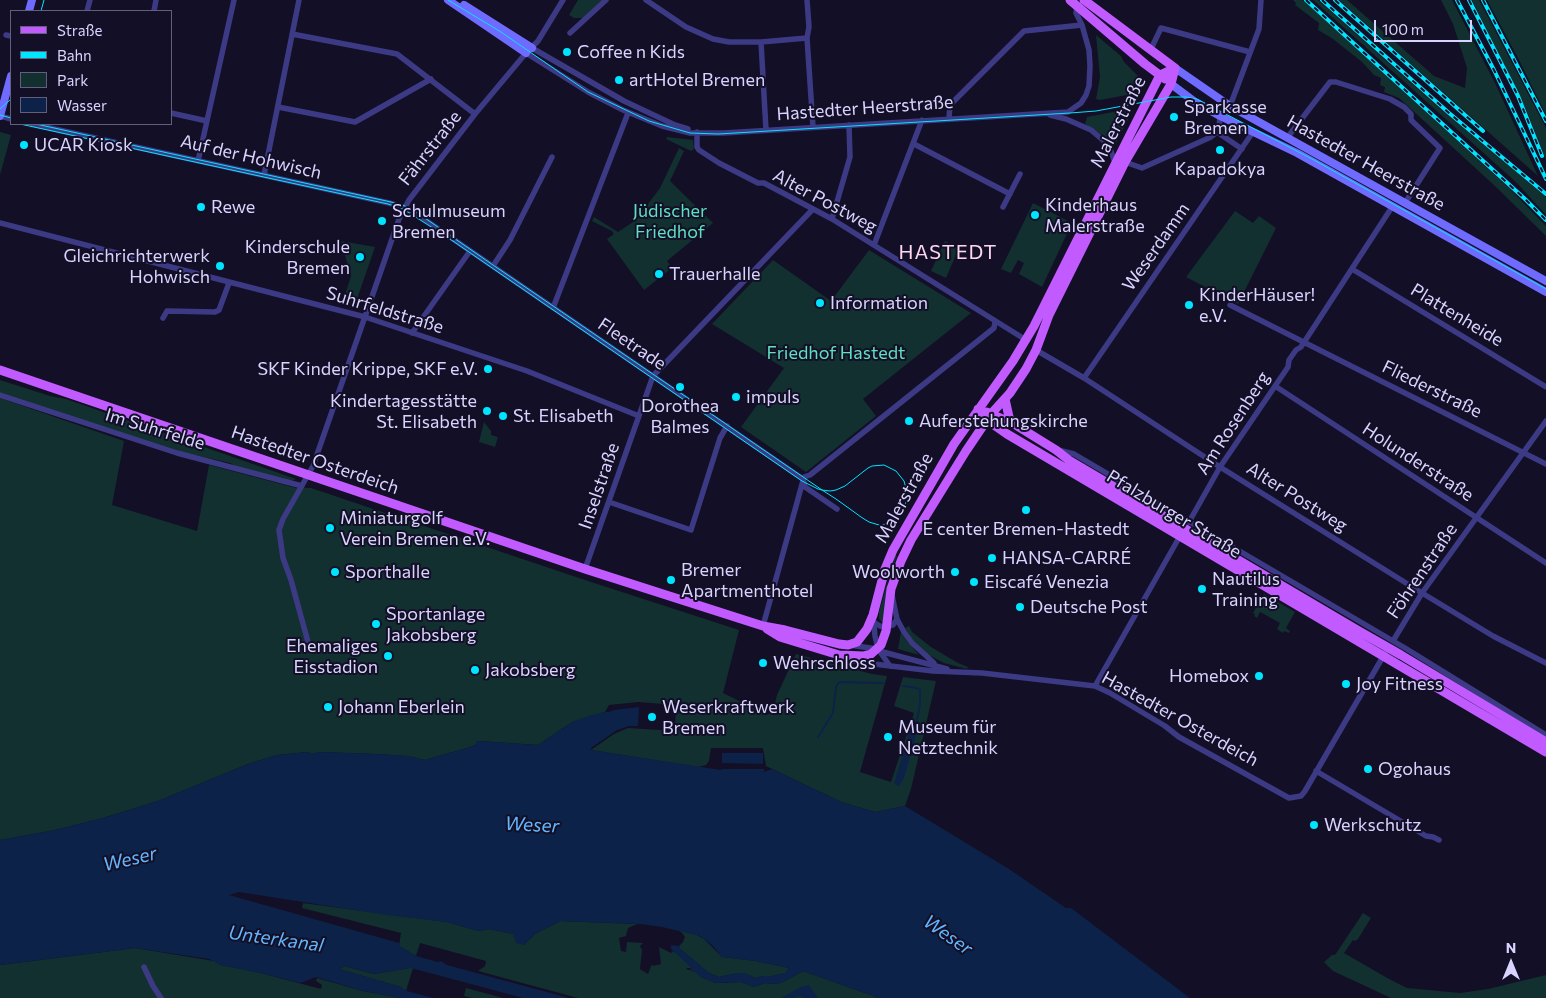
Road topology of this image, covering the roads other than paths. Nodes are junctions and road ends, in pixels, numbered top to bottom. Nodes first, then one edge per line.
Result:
1 (234, 0) edge
2 (299, 0) edge
3 (448, 0) edge
4 (454, 0) edge
5 (563, 0) edge
6 (606, 0) edge
7 (646, 0) edge
8 (807, 0) edge
9 (1070, 0) edge
10 (1261, 0) edge
11 (1081, 3) edge
12 (1082, 26) junction
13 (292, 34) junction
14 (570, 34) dead end
15 (807, 38) junction
16 (761, 42) junction
17 (1150, 49) junction
18 (529, 50) junction
19 (1250, 52) junction
20 (1175, 68) junction
21 (1160, 75) junction
22 (432, 79) junction
23 (10, 80) edge
24 (1171, 84) junction
25 (1230, 106) junction
26 (278, 107) junction
27 (628, 112) junction
28 (172, 113) edge
29 (475, 114) junction
30 (1035, 114) junction
31 (0, 116) edge
32 (1220, 116) junction
33 (949, 118) junction
34 (922, 120) junction
35 (207, 121) junction
36 (41, 125) edge
37 (849, 125) junction
38 (58, 127) edge
39 (813, 127) junction
40 (766, 130) junction
41 (697, 132) junction
42 (1217, 132) junction
43 (1253, 132) junction
44 (1287, 138) junction
45 (914, 144) junction
46 (1242, 149) junction
47 (552, 157) dead end
48 (198, 161) junction
49 (1125, 162) junction
50 (1115, 163) junction
51 (1020, 174) dead end
52 (264, 175) junction
53 (1010, 194) junction
54 (1405, 203) junction
55 (1003, 207) dead end
56 (1392, 207) junction
57 (404, 208) junction
58 (813, 209) junction
59 (832, 219) junction
60 (0, 223) edge
61 (874, 245) junction
62 (470, 251) junction
63 (492, 266) junction
64 (1352, 269) junction
65 (1546, 281) edge
66 (229, 282) junction
67 (1546, 292) edge
68 (1230, 305) dead end
69 (552, 308) junction
70 (163, 318) dead end
71 (365, 318) junction
72 (996, 322) junction
73 (412, 333) junction
74 (1026, 340) junction
75 (1304, 343) junction
76 (1036, 350) junction
77 (0, 370) edge
78 (653, 376) junction
79 (1084, 378) junction
80 (1275, 386) junction
81 (1546, 387) edge
82 (0, 395) edge
83 (1005, 399) junction
84 (978, 409) junction
85 (639, 416) junction
86 (989, 417) junction
87 (1546, 421) edge
88 (1014, 424) junction
89 (727, 426) junction
90 (1056, 450) junction
91 (1524, 452) junction
92 (1546, 464) edge
93 (1220, 467) junction
94 (308, 475) junction
95 (803, 479) junction
96 (302, 486) junction
97 (609, 502) junction
98 (837, 509) dead end
99 (1477, 518) junction
100 (1189, 522) junction
101 (1180, 536) junction
102 (1546, 562) edge
103 (585, 569) junction
104 (891, 589) junction
105 (1422, 593) junction
106 (874, 619) junction
107 (897, 619) junction
108 (762, 626) junction
109 (887, 627) junction
110 (308, 642) dead end
111 (1391, 644) junction
112 (848, 645) junction
113 (878, 649) junction
114 (839, 655) junction
115 (1383, 656) junction
116 (1546, 663) edge
117 (890, 666) junction
118 (934, 666) junction
119 (956, 671) junction
120 (1095, 686) junction
121 (1546, 735) edge
122 (1546, 742) edge
123 (1546, 752) edge
124 (1316, 771) junction
125 (1295, 797) joint
126 (1439, 840) dead end
127 (144, 967) dead end
128 (161, 998) edge

1 - 35 street
2 - 13 street
3 - 18 main road, Hastedter Heerstraße
4 - 18 main road, Hastedter Heerstraße
5 - 18 street, Fährstraße
6 - 14 street
7 - 16 street
8 - 15 street
9 - 11 main road
10 - 19 street
11 - 12 street
11 - 17 main road
11 - 21 main road, Hastedter Heerstraße
12 - 30 street, Hastedter Heerstraße
12 - 33 street
13 - 22 street
13 - 26 street
15 - 16 street
15 - 39 street
16 - 40 street
17 - 19 street
17 - 20 main road
18 - 27 street, Hastedter Heerstraße
18 - 29 street, Fährstraße
18 - 41 street, Hastedter Heerstraße
19 - 25 street
20 - 21 main road, Malerstraße
20 - 24 main road, Malerstraße
20 - 25 main road, Hastedter Heerstraße
21 - 24 main road, Hastedter Heerstraße
21 - 50 main road, Malerstraße
22 - 26 street
22 - 29 street
23 - 31 main road
24 - 32 main road, Hastedter Heerstraße
24 - 49 main road, Malerstraße
25 - 44 main road, Hastedter Heerstraße
26 - 52 street
27 - 41 street, Hastedter Heerstraße
27 - 69 street
28 - 35 street
29 - 57 street, Fährstraße
30 - 33 street, Hastedter Heerstraße
30 - 50 street, Hastedter Heerstraße
32 - 42 street
32 - 43 main road, Hastedter Heerstraße
33 - 34 street, Hastedter Heerstraße
34 - 37 street, Hastedter Heerstraße
34 - 45 street
35 - 48 street
36 - 38 street, Auf der Hohwisch
37 - 39 street, Hastedter Heerstraße
37 - 59 street
38 - 48 street, Auf der Hohwisch
39 - 40 street, Hastedter Heerstraße
40 - 41 street, Hastedter Heerstraße
41 - 58 street, Alter Postweg
42 - 46 street
42 - 49 street
43 - 46 street, Weserdamm
43 - 56 main road, Hastedter Heerstraße
44 - 54 main road, Hastedter Heerstraße
44 - 54 street
45 - 53 street
45 - 61 street
46 - 79 street, Weserdamm
47 - 63 street
48 - 52 street, Auf der Hohwisch
49 - 76 main road, Malerstraße
50 - 74 main road, Malerstraße
51 - 53 street
52 - 57 street, Auf der Hohwisch
53 - 55 street
54 - 65 main road, Hastedter Heerstraße
56 - 64 street, Am Rosenberg
56 - 67 main road, Hastedter Heerstraße
57 - 62 street, Fleetrade
57 - 71 street, Fährstraße
58 - 59 street, Alter Postweg
58 - 78 street, Inselstraße
59 - 61 street, Alter Postweg
60 - 66 street, Suhrfeldstraße
61 - 72 street, Alter Postweg
62 - 63 street, Fleetrade
62 - 73 street
63 - 69 street, Fleetrade
64 - 75 street, Am Rosenberg
64 - 81 street, Plattenheide
66 - 70 street
66 - 71 street, Suhrfeldstraße
68 - 75 street
69 - 78 street, Fleetrade
71 - 73 street, Suhrfeldstraße
71 - 94 street, Fährstraße
72 - 74 street, Alter Postweg
72 - 95 street
73 - 85 street, Suhrfeldstraße
74 - 84 main road, Malerstraße
75 - 80 street, Am Rosenberg
75 - 91 street, Fliederstraße
76 - 79 street, Alter Postweg
76 - 83 main road, Malerstraße
77 - 94 main road, Hastedter Osterdeich
78 - 85 street, Inselstraße
78 - 89 street, Fleetrade
79 - 93 street, Alter Postweg
80 - 93 street, Am Rosenberg
80 - 99 street, Holunderstraße
82 - 96 street, Im Suhrfelde
83 - 86 main road, Malerstraße
83 - 88 main road
84 - 86 main road, Pfalzburger Straße
84 - 106 main road, Malerstraße
85 - 97 street, Inselstraße
86 - 88 main road, Pfalzburger Straße
86 - 101 main road, Pfalzburger Straße
86 - 104 main road, Malerstraße
87 - 91 street, Föhrenstraße
88 - 90 main road, Pfalzburger Straße
89 - 95 street, Fleetrade
89 - 97 street
90 - 100 street, Pfalzburger Straße
90 - 111 main road, Pfalzburger Straße
91 - 92 street, Fliederstraße
91 - 99 street, Föhrenstraße
93 - 100 street, Am Rosenberg
93 - 105 street, Alter Postweg
94 - 96 street, Fährstraße
94 - 103 main road, Hastedter Osterdeich
95 - 98 street, Fleetrade
95 - 108 street
96 - 110 street, Fährstraße
97 - 103 street, Inselstraße
99 - 102 street, Holunderstraße
99 - 105 street, Föhrenstraße
100 - 111 street, Pfalzburger Straße
101 - 115 main road, Pfalzburger Straße
101 - 120 street
103 - 108 main road, Hastedter Osterdeich
104 - 107 street
104 - 109 main road, Malerstraße
105 - 111 street, Föhrenstraße
105 - 116 street, Alter Postweg
106 - 109 street
106 - 112 main road, Malerstraße
106 - 113 street, Malerstraße
107 - 109 street, Malerstraße
107 - 118 street
108 - 112 main road, Hastedter Osterdeich
108 - 114 main road, Hastedter Osterdeich
109 - 113 main road, Malerstraße
111 - 115 street, Föhrenstraße
111 - 121 street, Pfalzburger Straße
111 - 122 main road, Pfalzburger Straße
112 - 113 street, Hastedter Osterdeich
113 - 114 main road
113 - 117 street, Malerstraße
113 - 118 street, Hastedter Osterdeich
114 - 117 street, Hastedter Osterdeich
115 - 123 main road, Pfalzburger Straße
115 - 124 street, Föhrenstraße
117 - 119 street, Hastedter Osterdeich
118 - 119 street, Hastedter Osterdeich
119 - 120 street, Hastedter Osterdeich
120 - 125 street, Hastedter Osterdeich
124 - 125 street, Föhrenstraße
124 - 126 street
127 - 128 street

